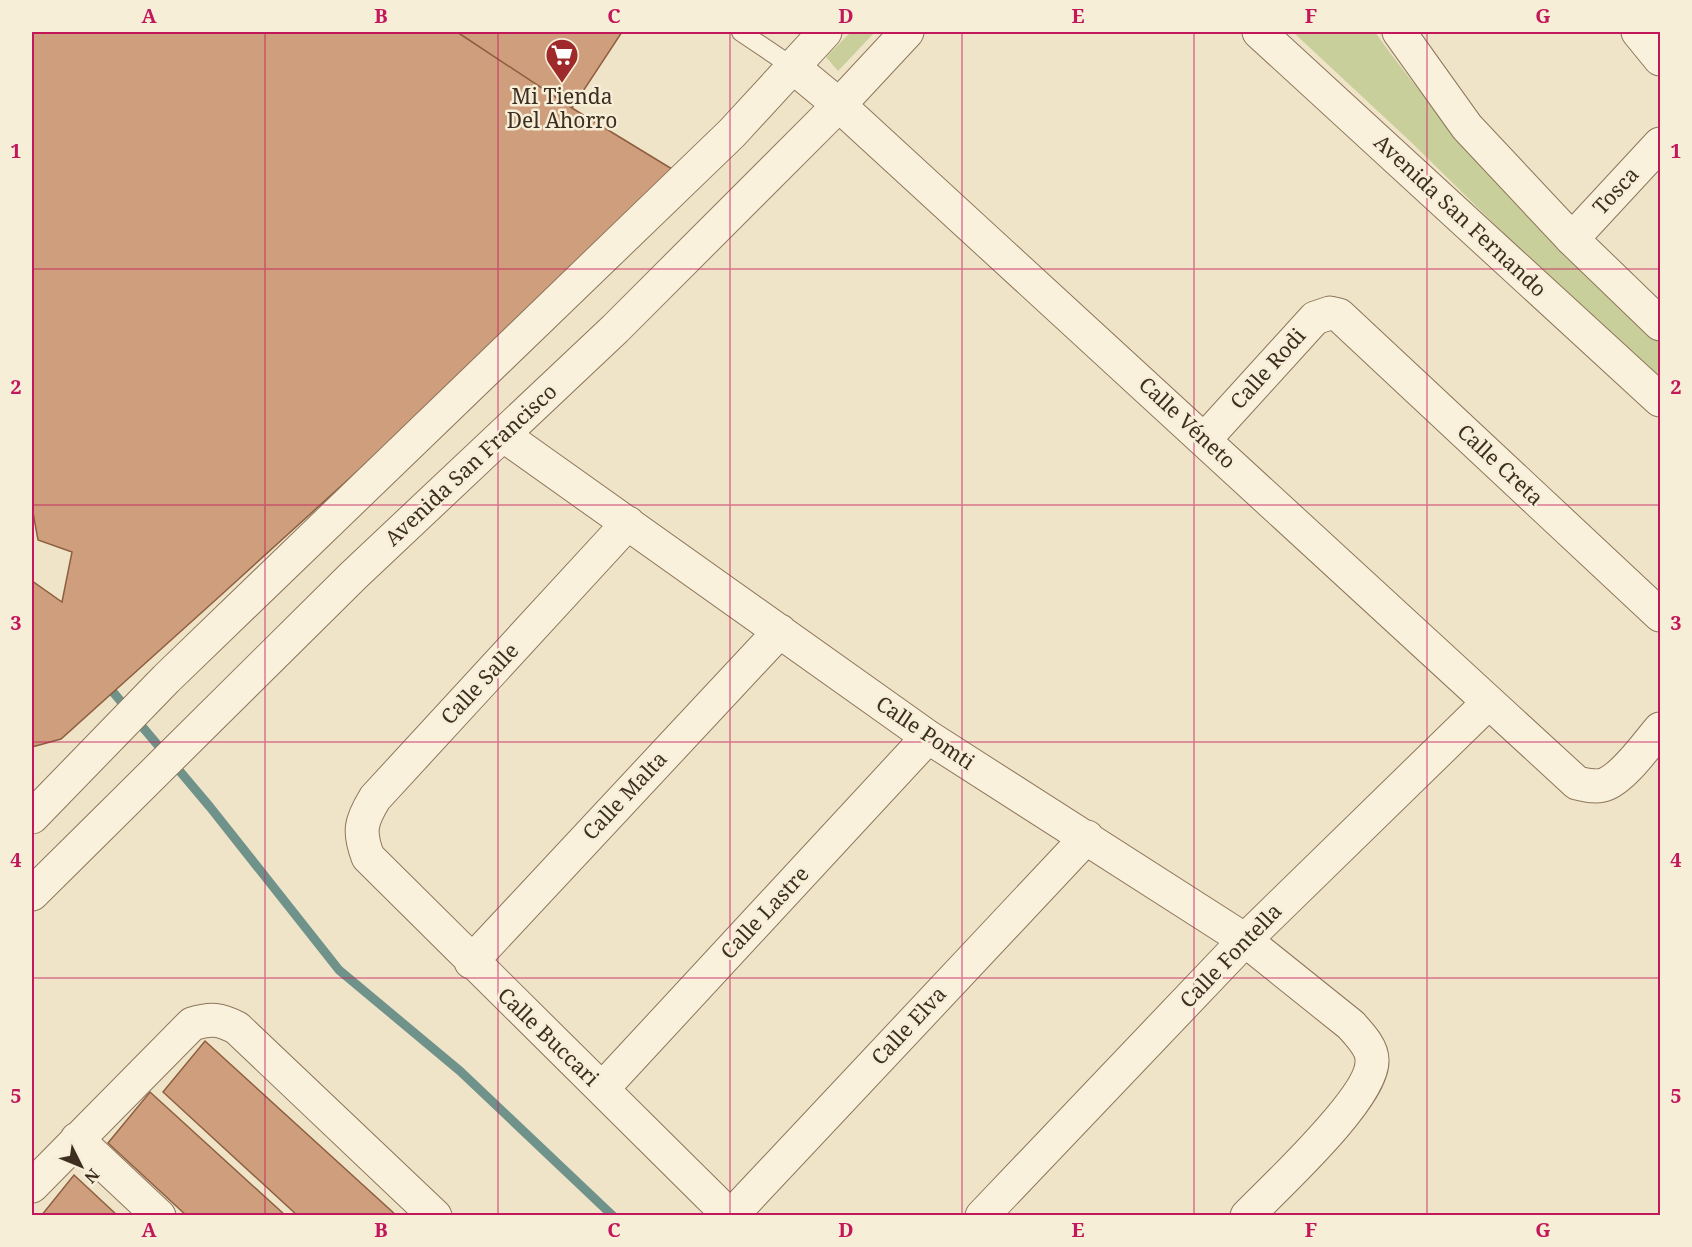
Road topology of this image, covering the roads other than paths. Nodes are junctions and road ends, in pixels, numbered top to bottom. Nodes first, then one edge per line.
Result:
1 (742, 32) edge
2 (825, 32) edge
3 (907, 32) edge
4 (1259, 32) edge
5 (1399, 32) edge
6 (1638, 32) edge
7 (1660, 59) edge
8 (793, 67) junction
9 (839, 105) junction
10 (1660, 144) edge
11 (1572, 239) junction
12 (1339, 315) joint
13 (1660, 324) edge
14 (1660, 400) edge
15 (504, 435) junction
16 (1205, 439) junction
17 (628, 523) junction
18 (1660, 615) edge
19 (780, 631) junction
20 (1488, 703) junction
21 (1660, 729) edge
22 (928, 737) junction
23 (32, 817) edge
24 (1087, 837) junction
25 (368, 857) joint
26 (32, 894) edge
27 (1245, 940) junction
28 (471, 962) junction
29 (602, 1089) junction
30 (77, 1139) junction
31 (32, 1186) edge
32 (159, 1215) edge
33 (435, 1215) edge
34 (731, 1215) edge
35 (982, 1215) edge
36 (1247, 1215) edge

1 - 8 lane
2 - 8 street
3 - 9 street, Avenida San Francisco
4 - 14 street, Avenida San Fernando
5 - 11 street
6 - 7 street
8 - 9 street, Calle Véneto
8 - 23 street
9 - 15 street, Avenida San Francisco
9 - 16 street, Calle Véneto
10 - 11 street, Tosca
11 - 13 street
12 - 16 street, Calle Rodi
12 - 18 street, Calle Creta
15 - 17 street, Calle Pomti
15 - 26 street, Avenida San Francisco
16 - 20 street, Calle Véneto
17 - 19 street, Calle Pomti
17 - 25 street, Calle Salle
19 - 22 street, Calle Pomti
19 - 28 street, Calle Malta
20 - 21 street, Calle Véneto
20 - 27 street, Calle Fontella
22 - 24 street, Calle Pomti
22 - 29 street, Calle Lastre
24 - 27 street, Calle Pomti
24 - 34 street, Calle Elva
25 - 28 street, Calle Buccari
27 - 35 street, Calle Fontella
27 - 36 street, Calle Pomti
28 - 29 street, Calle Buccari
29 - 34 street, Calle Buccari
30 - 31 street
30 - 32 street
30 - 33 street

